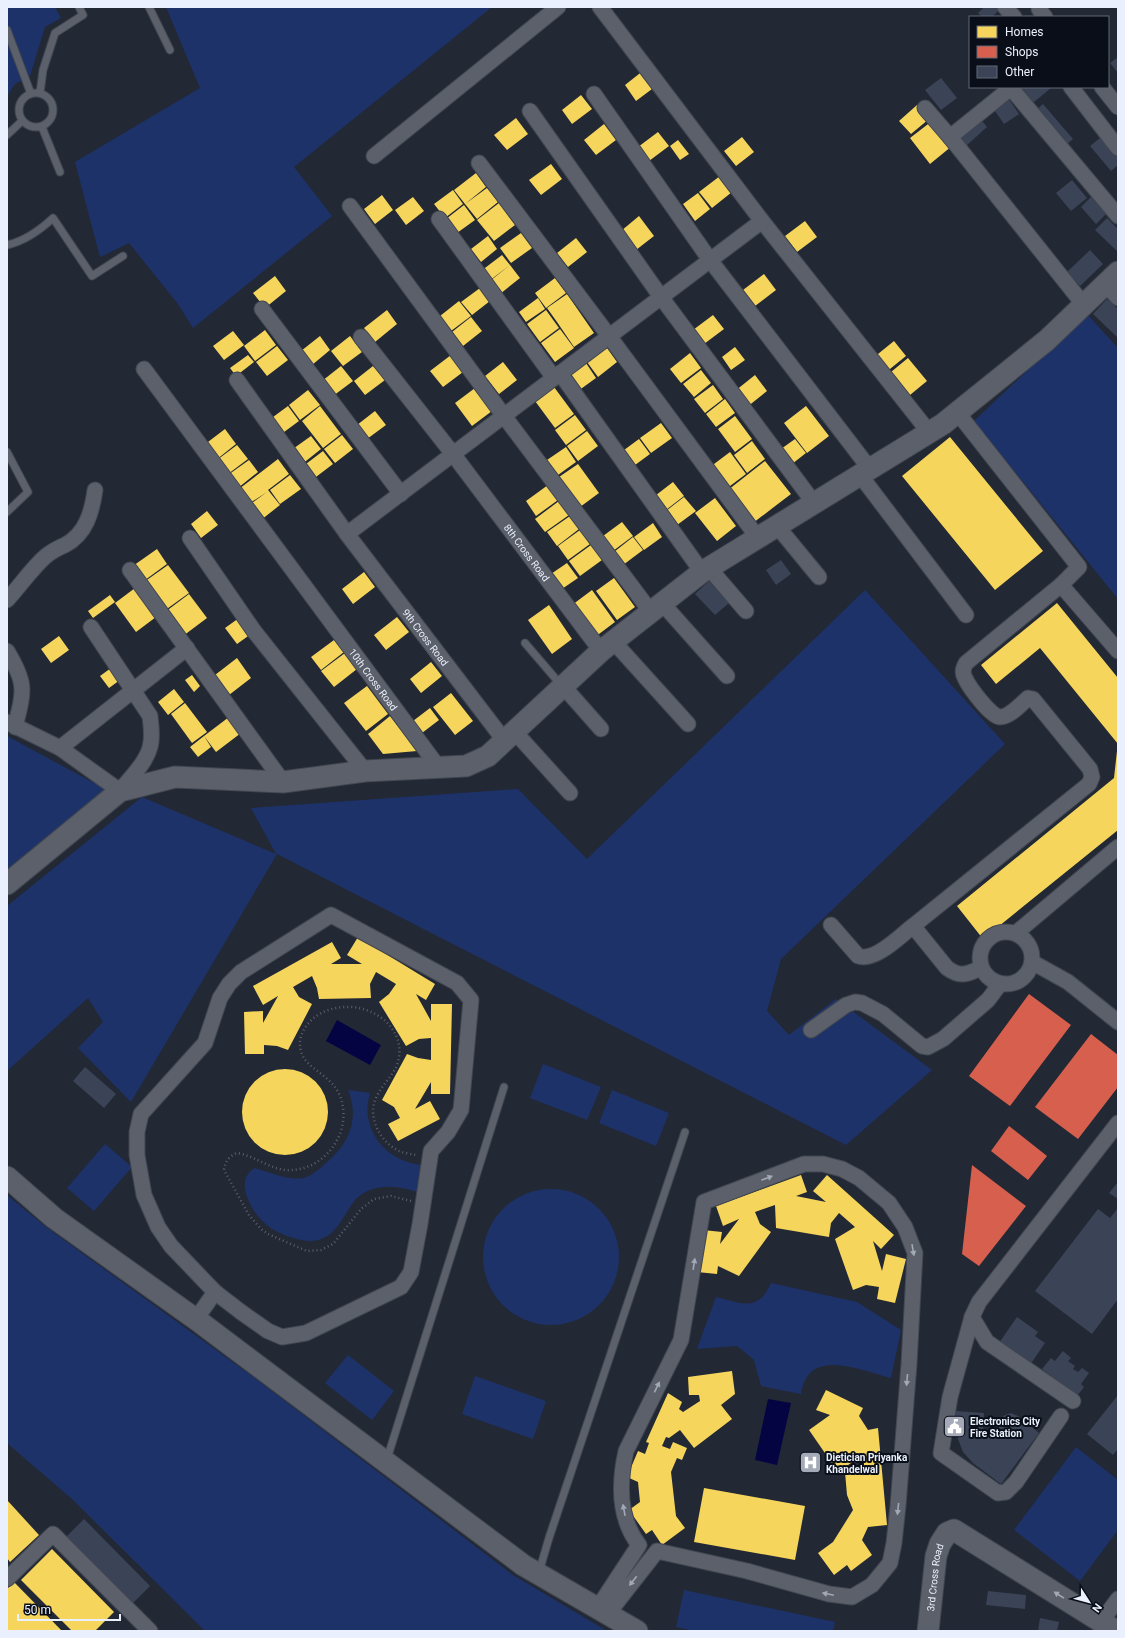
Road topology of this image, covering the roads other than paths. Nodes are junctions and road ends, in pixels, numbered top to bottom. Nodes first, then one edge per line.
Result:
1 (79, 7) edge
2 (148, 7) edge
3 (558, 7) edge
4 (600, 7) edge
5 (1005, 7) edge
6 (1013, 16) edge
7 (7, 30) edge
8 (170, 50) dead end
9 (1010, 88) edge
10 (1012, 88) edge
11 (1072, 88) edge
12 (1103, 88) edge
13 (40, 93) junction
14 (31, 94) junction
15 (594, 94) dead end
16 (1118, 107) edge
17 (925, 108) dead end
18 (530, 111) dead end
19 (22, 121) junction
20 (42, 127) junction
21 (7, 135) edge
22 (950, 137) junction
23 (1118, 148) edge
24 (374, 156) dead end
25 (479, 163) dead end
26 (60, 172) dead end
27 (350, 206) dead end
28 (1118, 216) edge
29 (439, 219) dead end
30 (762, 221) junction
31 (7, 245) edge
32 (123, 256) dead end
33 (710, 260) junction
34 (1114, 285) edge
35 (661, 297) junction
36 (1084, 305) junction
37 (262, 309) dead end
38 (609, 336) junction
39 (361, 337) dead end
40 (144, 369) dead end
41 (557, 376) junction
42 (236, 380) dead end
43 (957, 412) junction
44 (504, 416) junction
45 (929, 432) junction
46 (7, 452) edge
47 (453, 454) junction
48 (865, 472) junction
49 (95, 490) dead end
50 (400, 494) junction
51 (814, 504) junction
52 (7, 512) edge
53 (777, 526) junction
54 (347, 534) junction
55 (190, 538) dead end
56 (758, 538) junction
57 (130, 570) dead end
58 (706, 570) junction
59 (819, 578) dead end
60 (1062, 585) junction
61 (7, 600) edge
62 (656, 608) junction
63 (746, 612) dead end
64 (966, 615) dead end
65 (91, 627) dead end
66 (525, 643) dead end
67 (607, 646) junction
68 (187, 648) junction
69 (7, 651) edge
70 (1118, 651) edge
71 (726, 676) dead end
72 (563, 686) junction
73 (133, 690) junction
74 (688, 724) dead end
75 (11, 725) edge
76 (601, 730) dead end
77 (509, 736) junction
78 (60, 748) junction
79 (439, 768) junction
80 (365, 771) junction
81 (283, 782) junction
82 (120, 791) junction
83 (570, 793) dead end
84 (1118, 847) edge
85 (7, 884) edge
86 (831, 925) dead end
87 (913, 926) junction
88 (1016, 933) junction
89 (1032, 962) junction
90 (981, 968) junction
91 (1000, 984) junction
92 (1118, 1022) edge
93 (811, 1030) dead end
94 (504, 1087) dead end
95 (1118, 1123) edge
96 (685, 1132) dead end
97 (7, 1177) edge
98 (218, 1294) junction
99 (972, 1317) junction
100 (199, 1321) junction
101 (1073, 1401) dead end
102 (1061, 1416) dead end
103 (386, 1461) junction
104 (9, 1573) edge
105 (538, 1574) junction
106 (1118, 1599) edge
107 (602, 1612) junction
108 (1108, 1626) edge
109 (150, 1631) edge
110 (636, 1631) edge
111 (928, 1631) edge

1 - 13 lane
2 - 8 lane
3 - 24 street
4 - 30 street
5 - 6 street
7 - 14 lane
9 - 22 street
10 - 28 street
11 - 23 street
12 - 16 street
13 - 14 lane
13 - 20 lane
14 - 19 lane
15 - 33 street
17 - 22 street
18 - 35 street
19 - 20 lane
19 - 21 lane
20 - 26 lane
22 - 36 street
25 - 38 street
27 - 44 street
29 - 41 street
30 - 33 street
30 - 45 street
31 - 32 lane
33 - 35 street
33 - 48 street
34 - 36 street
35 - 38 street
35 - 51 street
36 - 43 street
37 - 50 street
38 - 41 street
38 - 56 street
39 - 47 street, 8th Cross Road
40 - 79 street, 10th Cross Road
41 - 44 street
41 - 58 street
42 - 54 street, 9th Cross Road
43 - 45 street
43 - 60 street
44 - 47 street
44 - 62 street
45 - 48 street
46 - 52 lane
47 - 50 street
47 - 67 street, 8th Cross Road
48 - 51 street
48 - 64 street
49 - 61 street
50 - 54 street
51 - 53 street
53 - 56 street
53 - 59 street
54 - 77 street, 9th Cross Road
55 - 80 street
56 - 58 street
57 - 68 street
58 - 62 street
58 - 63 street
60 - 70 street
60 - 87 street
62 - 67 street
62 - 71 street
65 - 73 street
66 - 72 lane
67 - 72 street
67 - 74 street, 8th Cross Road
68 - 73 street
68 - 81 street
69 - 75 street
72 - 76 street
72 - 77 street
73 - 78 street
73 - 82 street
75 - 78 street
77 - 79 street
77 - 83 street, 9th Cross Road
78 - 82 street
79 - 80 street
80 - 81 street
81 - 82 street
82 - 85 street
84 - 88 street
86 - 87 street
87 - 90 street
88 - 89 street
88 - 90 street
89 - 91 street
89 - 92 street
90 - 91 street
91 - 93 street
94 - 103 lane
95 - 99 street
96 - 105 lane
97 - 100 street
98 - 98 street
98 - 100 street
99 - 101 street
99 - 102 street
100 - 103 street
103 - 105 street
104 - 109 street
105 - 107 street
106 - 108 street
107 -> 107 street
107 - 110 street
108 -> 111 street, 3rd Cross Road

